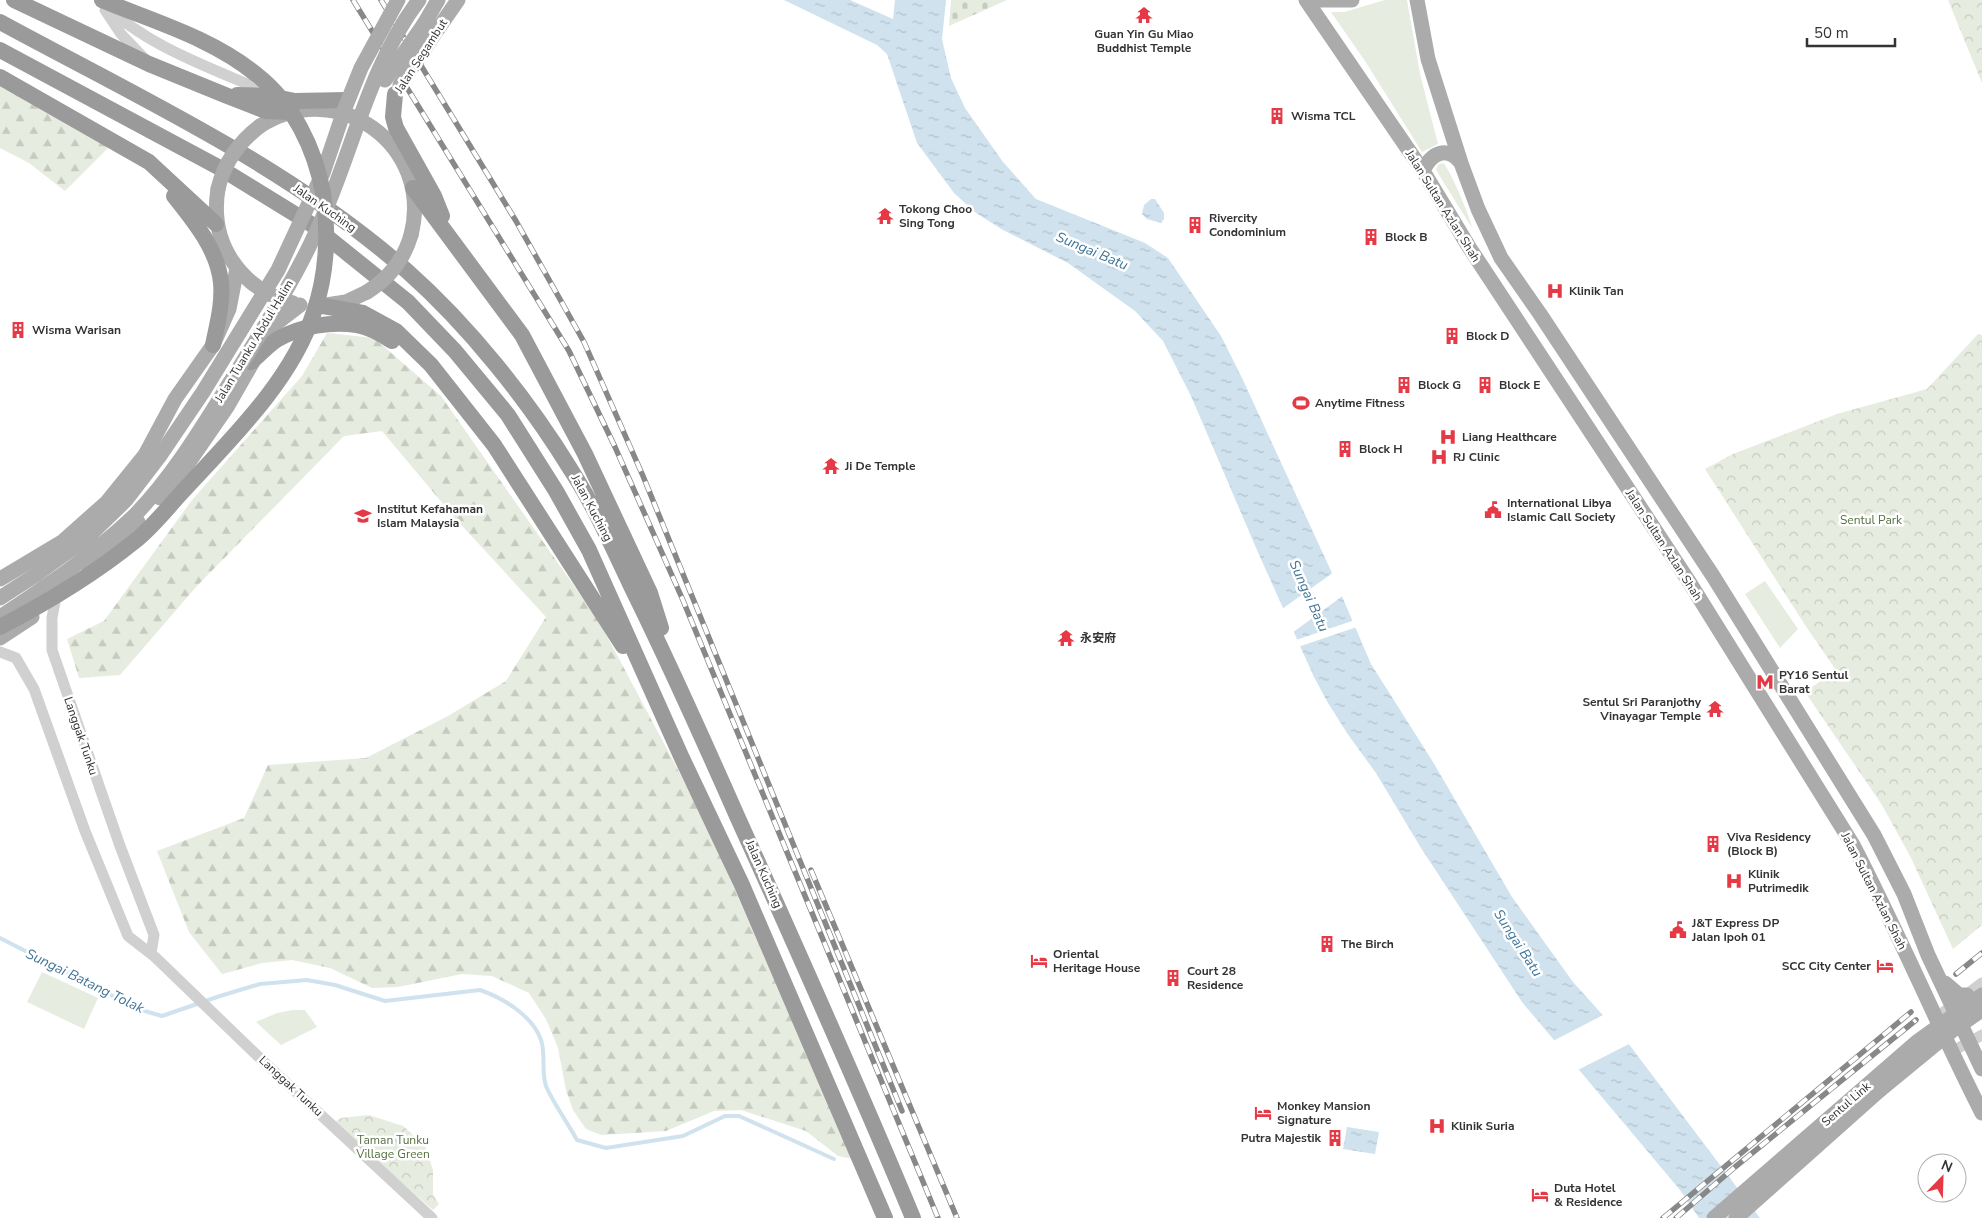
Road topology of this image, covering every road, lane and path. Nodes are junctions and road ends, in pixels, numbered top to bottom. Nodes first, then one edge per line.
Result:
1 (14, 0) edge
2 (100, 0) edge
3 (398, 0) edge
4 (420, 0) edge
5 (438, 0) edge
6 (458, 0) edge
7 (1306, 0) edge
8 (1314, 0) edge
9 (1352, 0) edge
10 (1417, 0) edge
11 (0, 22) edge
12 (0, 50) edge
13 (149, 64) junction
14 (0, 77) edge
15 (398, 90) junction
16 (225, 95) junction
17 (277, 97) junction
18 (347, 100) junction
19 (328, 110) junction
20 (292, 112) junction
21 (391, 144) junction
22 (149, 162) junction
23 (1461, 163) junction
24 (1423, 171) junction
25 (413, 188) junction
26 (216, 224) junction
27 (452, 239) junction
28 (1501, 258) junction
29 (237, 268) junction
30 (300, 305) junction
31 (323, 306) junction
32 (213, 344) junction
33 (252, 362) junction
34 (430, 365) junction
35 (1582, 420) junction
36 (0, 579) edge
37 (0, 598) edge
38 (55, 602) junction
39 (0, 617) edge
40 (0, 627) edge
41 (0, 638) edge
42 (0, 652) edge
43 (682, 690) junction
44 (653, 694) junction
45 (151, 953) junction
46 (1937, 975) junction
47 (1982, 983) edge
48 (1975, 995) edge
49 (1953, 1005) junction
50 (1982, 1010) edge
51 (1936, 1018) junction
52 (1975, 1038) edge
53 (1951, 1052) junction
54 (1982, 1068) edge
55 (1982, 1113) edge
56 (432, 1218) edge
57 (885, 1218) edge
58 (913, 1218) edge
59 (1714, 1218) edge
60 (1736, 1218) edge

1 - 13 highway
2 - 13 street
2 - 17 street
2 - 40 highway, bridge
3 - 37 main road, Jalan Tuanku Abdul Halim, bridge
4 - 39 main road, Jalan Tuanku Abdul Halim, bridge
5 - 18 main road, Jalan Segambut, bridge
6 - 15 main road, Jalan Segambut, bridge
7 - 24 main road, Jalan Sultan Azlan Shah
8 - 9 main road
10 - 23 main road, Jalan Sultan Azlan Shah
11 - 43 highway, Jalan Kuching
12 - 44 highway, Jalan Kuching
13 - 16 highway
14 - 22 highway
15 - 21 main road, Jalan Segambut
15 - 27 highway
16 - 17 highway
16 - 20 highway
17 - 18 highway
18 - 19 main road, Jalan Segambut
19 - 20 main road
19 - 21 main road
20 - 26 main road, bridge
21 - 25 main road
22 - 26 highway
22 - 32 highway
23 - 24 main road
23 - 28 main road, Jalan Sultan Azlan Shah
24 - 35 main road, Jalan Sultan Azlan Shah
25 - 27 highway
25 - 31 main road, bridge
26 - 29 main road
27 - 43 highway
28 - 35 main road
28 - 46 main road, Jalan Sultan Azlan Shah
29 - 30 main road
29 - 32 main road
30 - 31 main road
30 - 33 main road, Jalan Tuanku Abdul Halim
31 - 34 highway
32 - 33 main road
32 - 36 main road
33 - 34 highway
33 - 38 main road, Jalan Tuanku Abdul Halim
34 - 44 highway
35 - 51 main road, Jalan Sultan Azlan Shah
38 - 41 main road, Jalan Tuanku Abdul Halim
38 - 45 street, Langgak Tunku
42 - 45 street, Langgak Tunku
43 - 58 highway, Jalan Kuching
44 - 57 highway, Jalan Kuching
45 - 56 street, Langgak Tunku
46 - 48 main road
46 - 49 main road, Jalan Sultan Azlan Shah
47 - 48 street
48 - 49 street
48 - 59 main road, Sentul Link, bridge
49 - 51 street
49 - 52 main road, Jalan Sultan Azlan Shah
50 - 60 main road, Sentul Link, bridge
51 - 53 main road, Jalan Sultan Azlan Shah
52 - 53 street
52 - 54 main road, Jalan Sultan Azlan Shah
53 - 55 main road, Jalan Sultan Azlan Shah

